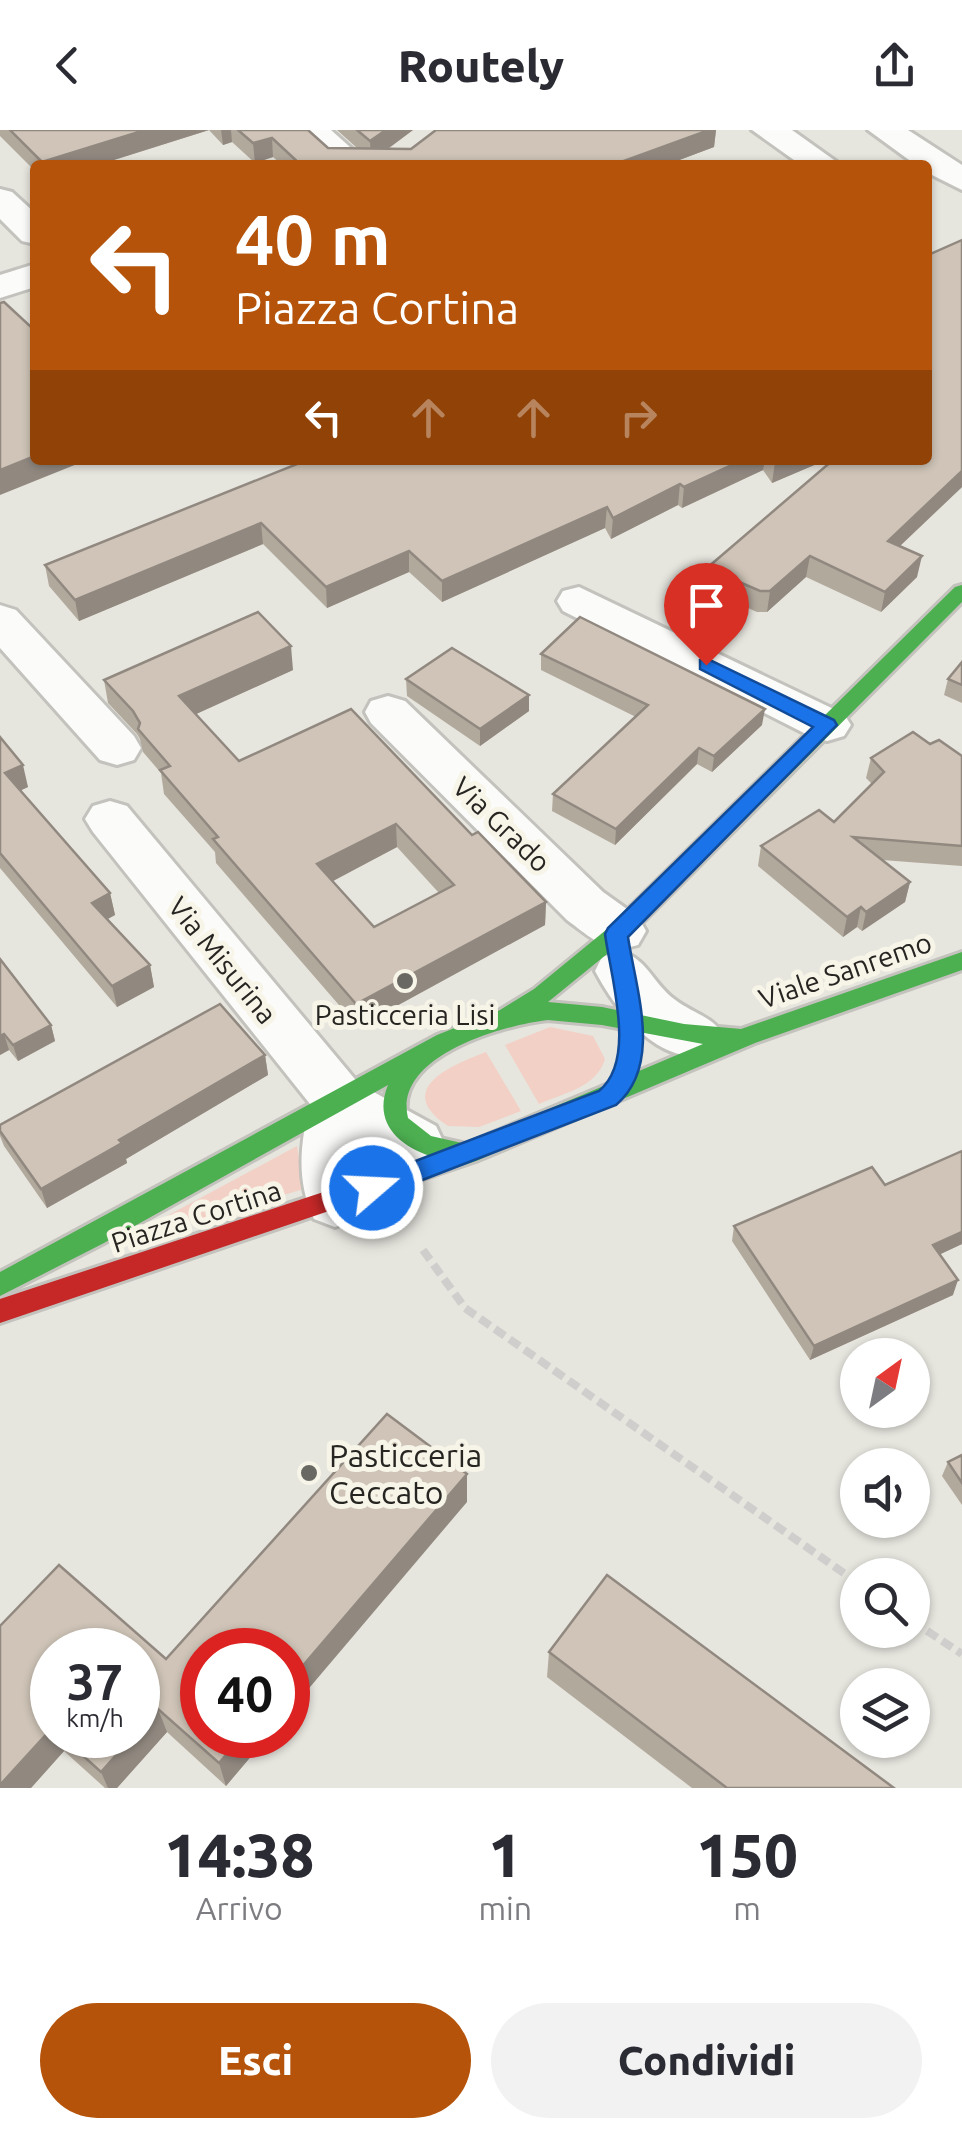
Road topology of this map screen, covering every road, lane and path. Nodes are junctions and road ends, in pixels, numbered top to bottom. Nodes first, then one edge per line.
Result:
1 (311, 130) edge
2 (769, 130) edge
3 (884, 130) edge
4 (347, 160) edge
5 (816, 160) edge
6 (931, 160) edge
7 (932, 161) edge
8 (962, 180) edge
9 (962, 189) edge
10 (0, 199) edge
11 (932, 200) edge
12 (30, 229) edge
13 (30, 277) edge
14 (0, 288) edge
15 (962, 591) edge
16 (579, 600) dead end
17 (0, 620) edge
18 (388, 712) dead end
19 (827, 725) junction
20 (117, 748) dead end
21 (110, 820) dead end
22 (619, 945) junction
23 (962, 962) edge
24 (501, 1020) junction
25 (723, 1037) junction
26 (631, 1044) junction
27 (431, 1053) junction
28 (617, 1094) junction
29 (338, 1100) junction
30 (441, 1149) junction
31 (335, 1202) junction
32 (423, 1250) dead end
33 (12, 1284) edge
34 (840, 1570) edge
35 (930, 1633) edge
36 (962, 1654) edge

1 - 4 street
2 - 5 street
3 - 6 street
7 - 8 street
9 - 11 street
10 - 12 street
13 - 14 street
15 - 19 street
16 - 19 street
17 - 20 street
18 - 22 street, Via Grado
19 - 22 street
21 - 29 street, Via Misurina
22 - 24 street
22 - 25 street, Via Grado
22 - 26 street
23 - 25 street, Viale Sanremo
24 - 26 street, Piazza Cortina
24 - 27 street, Piazza Cortina
25 - 26 street
25 - 28 street, Viale Sanremo
26 - 28 street
27 - 29 street, Piazza Cortina
27 - 30 street, Piazza Cortina
28 - 30 street, Piazza Cortina
29 - 30 street
29 - 31 street
29 - 33 street, Piazza Cortina
30 - 31 street, Piazza Cortina
31 - 33 street, Piazza Cortina
32 - 34 path
35 - 36 path

